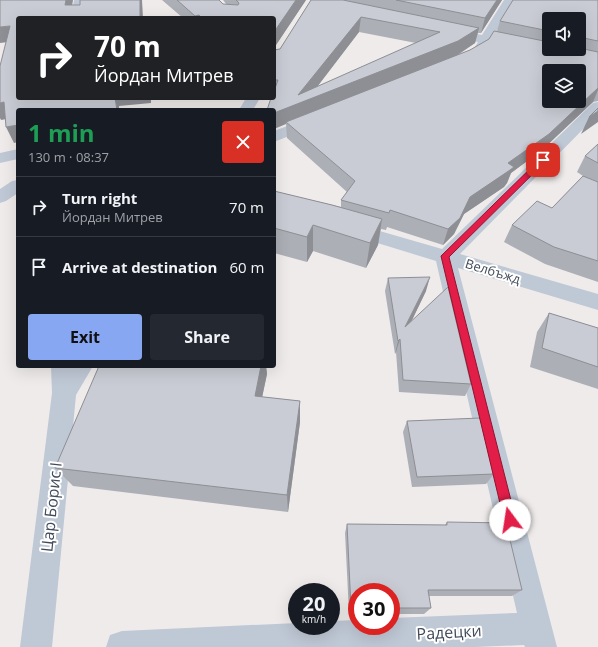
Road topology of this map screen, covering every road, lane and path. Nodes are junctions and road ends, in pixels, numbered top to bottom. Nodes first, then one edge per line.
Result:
1 (80, 0) edge
2 (510, 0) edge
3 (77, 16) edge
4 (433, 28) edge
5 (486, 39) junction
6 (531, 49) edge
7 (466, 58) edge
8 (598, 106) edge
9 (324, 117) edge
10 (276, 136) edge
11 (16, 154) edge
12 (0, 158) edge
13 (16, 186) edge
14 (0, 197) edge
15 (333, 223) edge
16 (445, 256) junction
17 (598, 302) edge
18 (78, 368) edge
19 (63, 379) edge
20 (539, 638) edge
21 (36, 647) edge
22 (122, 647) edge

1 - 3 street
2 - 5 street
4 - 5 street
5 - 6 street
5 - 7 street
8 - 16 street
9 - 10 street
11 - 12 street
13 - 14 street
15 - 16 street, Велбъжд
16 - 17 street, Велбъжд
16 - 20 street
18 - 19 street
19 - 21 street, Цар Борис I
20 - 22 street, Радецки

